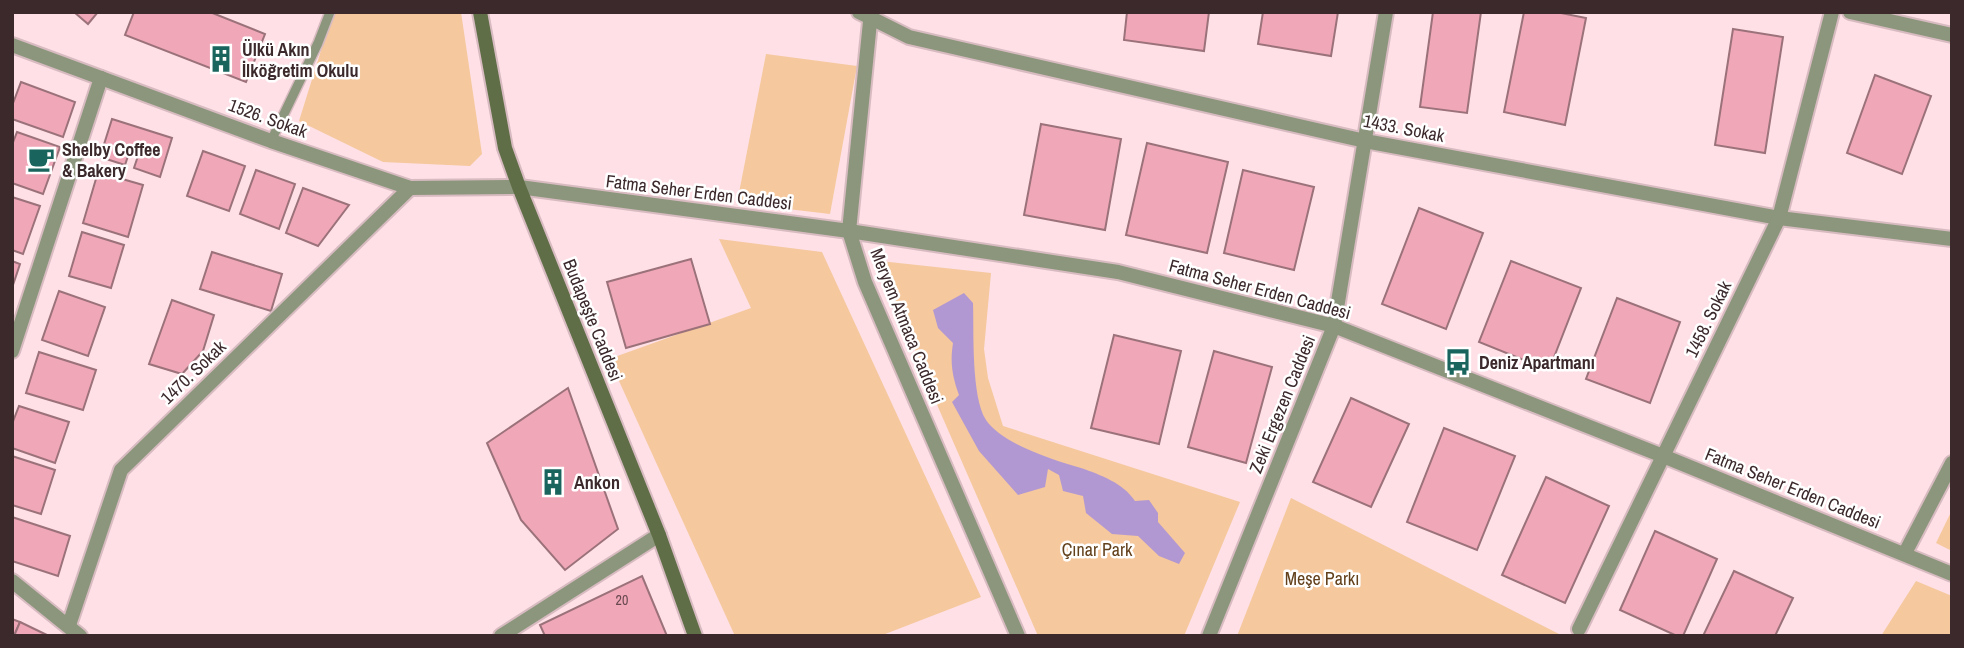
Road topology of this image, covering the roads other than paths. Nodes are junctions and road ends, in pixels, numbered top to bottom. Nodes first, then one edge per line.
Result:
1 (330, 12) edge
2 (480, 12) edge
3 (1387, 12) edge
4 (1832, 12) edge
5 (1850, 12) edge
6 (867, 14) edge
7 (1952, 35) edge
8 (12, 45) edge
9 (101, 78) junction
10 (271, 141) junction
11 (1365, 141) junction
12 (519, 187) junction
13 (410, 188) junction
14 (1779, 218) junction
15 (849, 231) junction
16 (1952, 239) edge
17 (1334, 327) junction
18 (12, 351) edge
19 (1663, 456) junction
20 (1952, 463) edge
21 (659, 535) junction
22 (1905, 553) junction
23 (1952, 573) edge
24 (12, 581) edge
25 (69, 625) junction
26 (1579, 629) dead end
27 (80, 636) edge
28 (501, 636) edge
29 (695, 636) edge
30 (1018, 636) edge
31 (1209, 636) edge

1 - 10 lane
2 - 12 street, Budapeşte Caddesi
3 - 11 street, Zeki Ergezen Caddesi
4 - 14 street, 1458. Sokak
5 - 7 street
6 - 11 street, 1433. Sokak
6 - 15 street, Meryem Atmaca Caddesi
8 - 9 street, 1526. Sokak
9 - 10 street, 1526. Sokak
9 - 18 street
10 - 13 street, 1526. Sokak
11 - 14 street, 1433. Sokak
11 - 17 street, Zeki Ergezen Caddesi
12 - 13 street, 1526. Sokak
12 - 15 street, Fatma Seher Erden Caddesi
12 - 21 street, Budapeşte Caddesi
13 - 25 street, 1470. Sokak
14 - 16 street, 1433. Sokak
14 - 19 street, 1458. Sokak
15 - 17 street, Fatma Seher Erden Caddesi
15 - 30 street, Meryem Atmaca Caddesi
17 - 19 street, Fatma Seher Erden Caddesi
17 - 31 street, Zeki Ergezen Caddesi
19 - 22 street, Fatma Seher Erden Caddesi
19 - 26 street, 1458. Sokak
20 - 22 street
21 - 28 street
21 - 29 street, Budapeşte Caddesi
22 - 23 street, Fatma Seher Erden Caddesi
24 - 25 street
25 - 27 street

